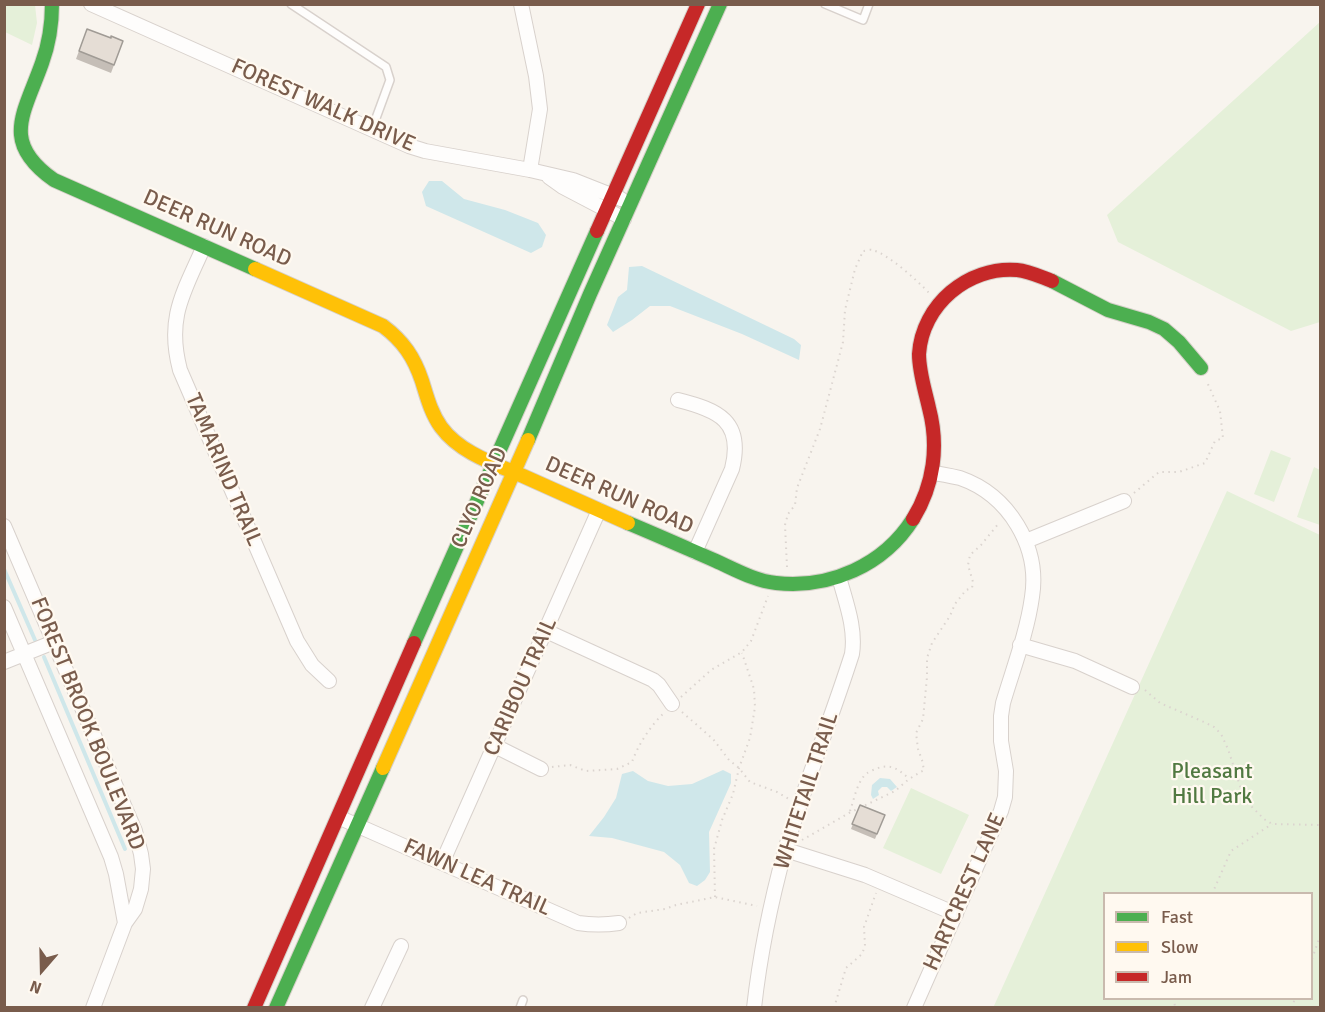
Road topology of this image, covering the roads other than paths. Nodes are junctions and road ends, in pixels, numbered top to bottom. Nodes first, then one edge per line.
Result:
1 (52, 4) edge
2 (91, 4) edge
3 (291, 4) edge
4 (520, 4) edge
5 (698, 4) edge
6 (720, 4) edge
7 (825, 4) edge
8 (869, 4) edge
9 (372, 129) junction
10 (530, 170) junction
11 (545, 174) junction
12 (613, 195) junction
13 (631, 204) junction
14 (606, 210) junction
15 (624, 219) junction
16 (204, 246) junction
17 (1201, 368) road end
18 (678, 400) dead end
19 (493, 463) junction
20 (933, 472) junction
21 (514, 473) junction
22 (1124, 501) road end
23 (600, 510) junction
24 (4, 526) edge
25 (1026, 541) junction
26 (695, 552) junction
27 (839, 577) junction
28 (4, 607) edge
29 (546, 631) junction
30 (54, 642) junction
31 (1020, 645) junction
32 (24, 654) junction
33 (4, 662) edge
34 (329, 681) dead end
35 (1132, 687) road end
36 (672, 704) road end
37 (495, 746) junction
38 (541, 769) road end
39 (338, 817) junction
40 (357, 825) junction
41 (786, 850) junction
42 (442, 863) junction
43 (956, 914) junction
44 (125, 923) junction
45 (619, 923) road end
46 (401, 946) dead end
47 (93, 1008) edge
48 (254, 1008) edge
49 (276, 1008) edge
50 (372, 1008) edge
51 (754, 1008) edge
52 (914, 1008) edge

1 - 16 street, DEER RUN ROAD
2 - 9 street, FOREST WALK DRIVE
3 - 9 lane
4 - 10 street
5 - 12 street, CLYO ROAD
6 - 13 street, CLYO ROAD
7 - 8 lane
9 - 10 street, FOREST WALK DRIVE
10 - 11 street, FOREST WALK DRIVE
11 - 12 street, FOREST WALK DRIVE
11 - 14 street
12 - 13 street, FOREST WALK DRIVE
12 - 14 street, CLYO ROAD
13 - 15 street, CLYO ROAD
14 - 15 street
14 - 19 street, CLYO ROAD
15 - 21 street, CLYO ROAD
16 - 19 street, DEER RUN ROAD
16 - 34 street, TAMARIND TRAIL
17 - 20 street, DEER RUN ROAD
18 - 26 street
19 - 21 street, DEER RUN ROAD
19 - 39 street, CLYO ROAD
20 - 25 street, HARTCREST LANE
20 - 27 street, DEER RUN ROAD
21 - 23 street, DEER RUN ROAD
21 - 40 street, CLYO ROAD
22 - 25 street
23 - 26 street, DEER RUN ROAD
23 - 29 street, CARIBOU TRAIL
24 - 30 street, FOREST BROOK BOULEVARD
25 - 31 street, HARTCREST LANE
26 - 27 street, DEER RUN ROAD
27 - 41 street, WHITETAIL TRAIL
28 - 32 street, FOREST BROOK BOULEVARD
29 - 36 street
29 - 37 street, CARIBOU TRAIL
30 - 32 street
30 - 44 street, FOREST BROOK BOULEVARD
31 - 35 street
31 - 43 street, HARTCREST LANE
32 - 33 street
32 - 44 street, FOREST BROOK BOULEVARD
37 - 38 street
37 - 42 street, CARIBOU TRAIL
39 - 40 street, FAWN LEA TRAIL
39 - 48 street, CLYO ROAD
40 - 42 street, FAWN LEA TRAIL
40 - 49 street, CLYO ROAD
41 - 43 street
41 - 51 street, WHITETAIL TRAIL
42 - 45 street, FAWN LEA TRAIL
43 - 52 street, HARTCREST LANE
44 - 47 street, FOREST BROOK BOULEVARD
46 - 50 street

